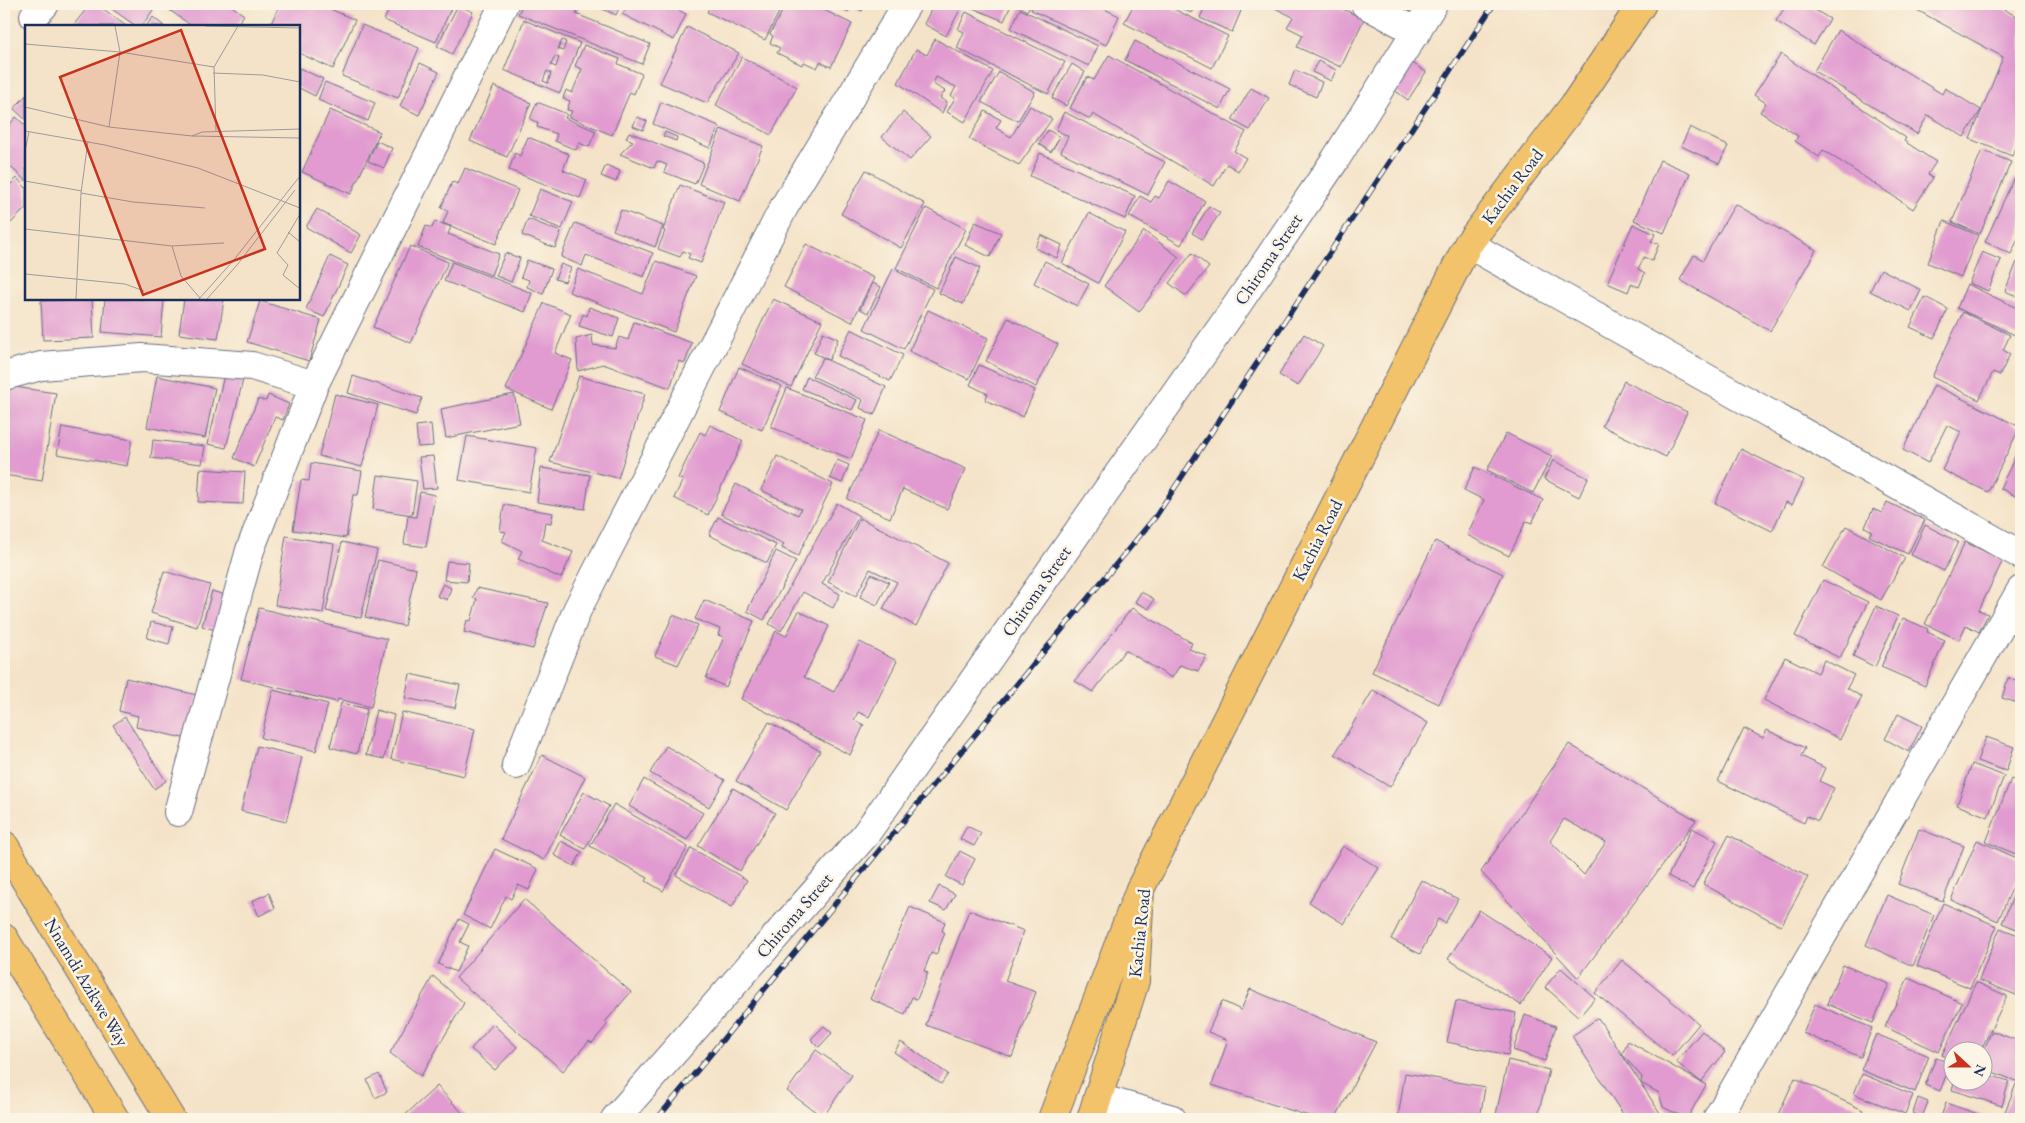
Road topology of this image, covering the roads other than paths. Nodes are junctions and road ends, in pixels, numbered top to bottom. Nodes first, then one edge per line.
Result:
1 (504, 4) edge
2 (907, 4) edge
3 (1365, 4) edge
4 (1433, 4) edge
5 (1642, 4) edge
6 (1417, 32) junction
7 (1468, 244) junction
8 (4, 376) edge
9 (314, 385) junction
10 (2021, 555) edge
11 (2021, 590) edge
12 (516, 765) dead end
13 (178, 812) dead end
14 (4, 845) edge
15 (1140, 889) junction
16 (4, 938) edge
17 (1095, 1109) edge
18 (115, 1119) edge
19 (171, 1119) edge
20 (615, 1119) edge
21 (1052, 1119) edge
22 (1172, 1119) edge
23 (1717, 1119) edge

1 - 9 street
2 - 12 street
3 - 6 street
4 - 6 street, Chiroma Street
5 - 7 main road, Kachia Road
6 - 20 street, Chiroma Street
7 - 10 street
7 - 15 main road, Kachia Road
8 - 9 street
9 - 13 street
11 - 23 street
14 - 19 main road, Nnamdi Azikwe Way
15 - 17 main road, Kachia Road
15 - 21 main road
16 - 18 main road
17 - 22 street

